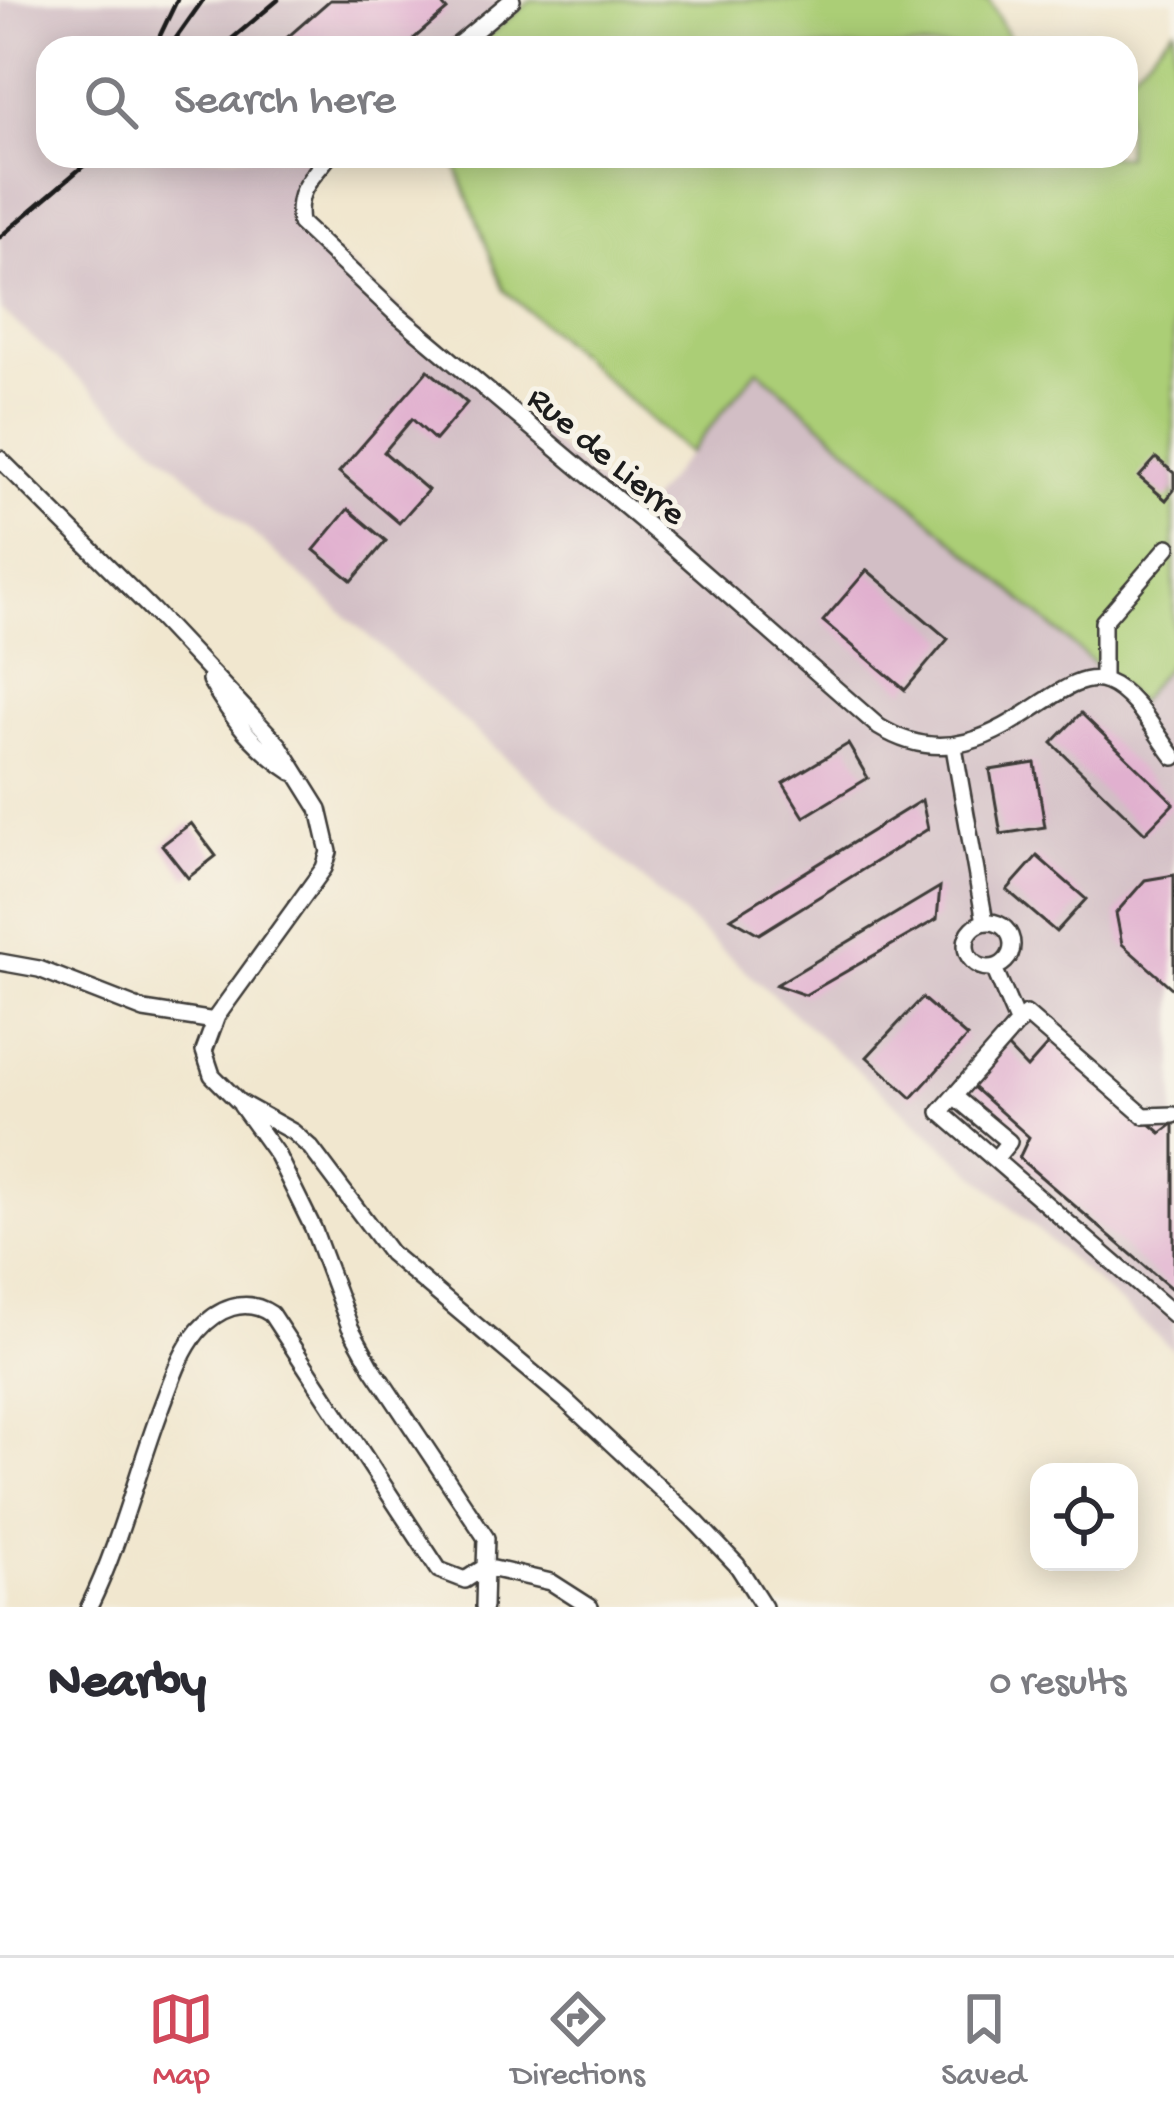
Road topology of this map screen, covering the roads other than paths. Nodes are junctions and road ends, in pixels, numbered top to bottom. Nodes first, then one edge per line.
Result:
1 (512, 0) edge
2 (468, 36) edge
3 (319, 168) edge
4 (0, 459) edge
5 (1168, 547) dead end
6 (1103, 679) junction
7 (954, 747) junction
8 (1174, 757) edge
9 (985, 922) junction
10 (0, 962) edge
11 (994, 968) junction
12 (214, 1022) junction
13 (1018, 1024) junction
14 (239, 1102) junction
15 (1174, 1115) edge
16 (1174, 1315) edge
17 (485, 1568) junction
18 (89, 1607) edge
19 (484, 1607) edge
20 (590, 1607) edge
21 (764, 1607) edge

1 - 2 street
3 - 7 street, Rue de Lierre
4 - 12 street
5 - 6 street
6 - 7 street
6 - 8 street
7 - 9 street
9 - 11 street
9 - 11 street
10 - 12 street
11 - 13 street
12 - 14 street
13 - 15 street
13 - 16 street
14 - 17 street
14 - 21 street
17 - 18 street
17 - 19 street
17 - 20 street

